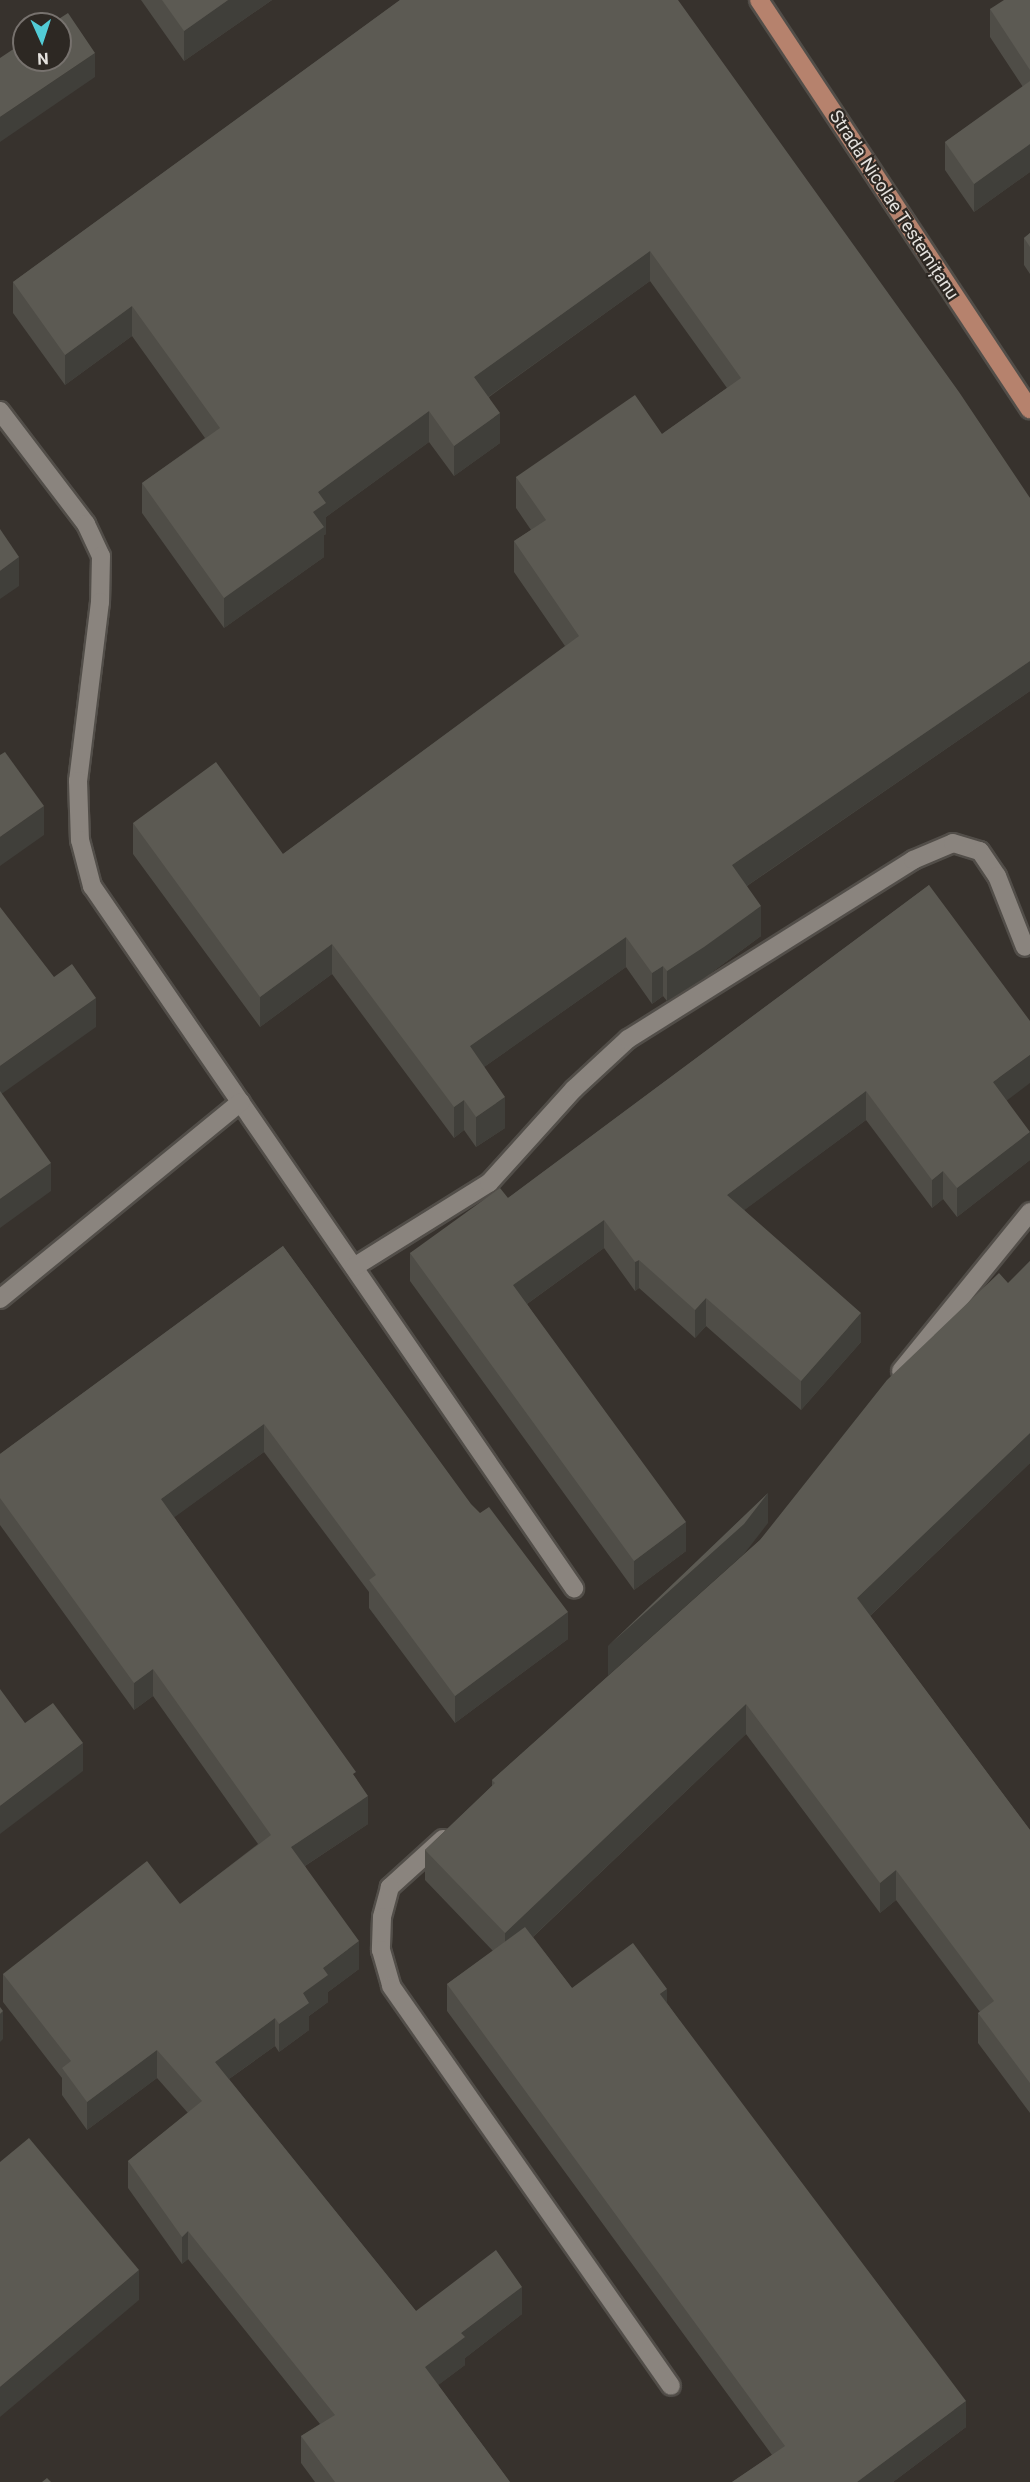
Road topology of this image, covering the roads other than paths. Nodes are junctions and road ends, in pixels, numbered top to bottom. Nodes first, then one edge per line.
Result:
1 (759, 0) edge
2 (1030, 410) edge
3 (0, 411) edge
4 (1025, 947) dead end
5 (241, 1102) junction
6 (1030, 1212) edge
7 (354, 1267) junction
8 (0, 1299) edge
9 (889, 1387) edge
10 (574, 1588) dead end
11 (460, 1823) edge
12 (671, 2386) dead end

1 - 2 main road, Strada Nicolae Testemițanu
3 - 5 lane
4 - 7 lane
5 - 7 lane
5 - 8 lane
6 - 9 lane
7 - 10 lane
11 - 12 lane

